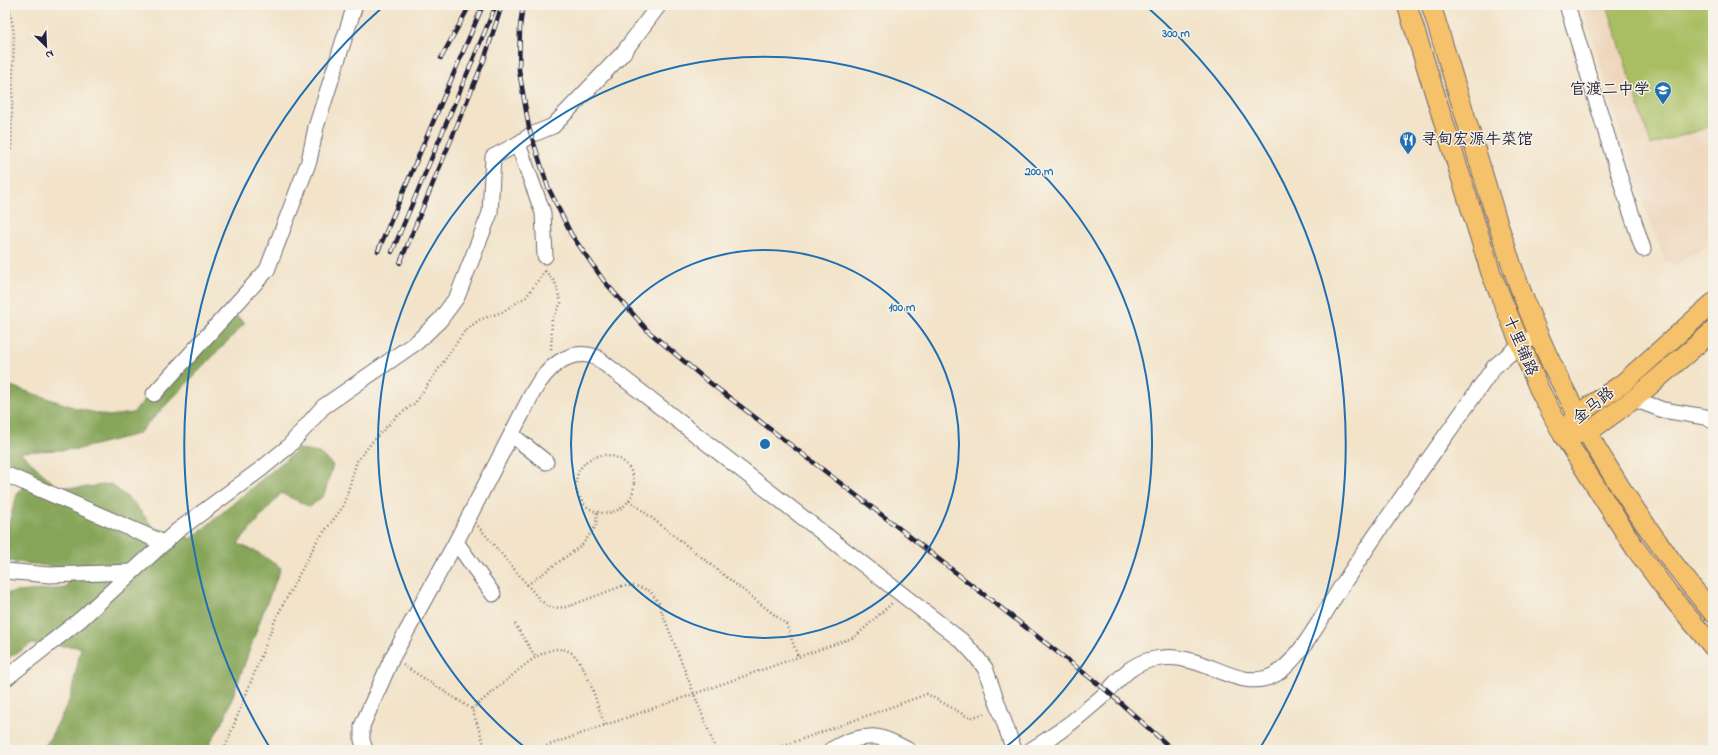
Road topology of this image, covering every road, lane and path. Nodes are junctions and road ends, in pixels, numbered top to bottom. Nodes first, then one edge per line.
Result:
1 (9, 5) edge
2 (355, 5) edge
3 (659, 5) edge
4 (1407, 5) edge
5 (1431, 5) edge
6 (1567, 5) edge
7 (518, 144) junction
8 (11, 152) dead end
9 (1643, 249) dead end
10 (545, 256) joint
11 (545, 271) junction
12 (1713, 303) edge
13 (1713, 331) edge
14 (1539, 334) junction
15 (1520, 345) junction
16 (553, 366) junction
17 (154, 394) dead end
18 (1634, 400) junction
19 (1577, 415) junction
20 (1713, 421) edge
21 (1587, 433) junction
22 (512, 435) junction
23 (1563, 435) junction
24 (546, 462) dead end
25 (5, 474) edge
26 (629, 500) junction
27 (596, 511) junction
28 (470, 515) junction
29 (456, 542) junction
30 (164, 543) junction
31 (5, 571) edge
32 (132, 572) junction
33 (527, 585) junction
34 (493, 594) dead end
35 (901, 594) junction
36 (1713, 613) edge
37 (515, 624) dead end
38 (1713, 647) edge
39 (535, 656) junction
40 (798, 657) junction
41 (392, 658) junction
42 (5, 679) edge
43 (694, 694) junction
44 (1000, 708) junction
45 (472, 709) junction
46 (605, 725) junction
47 (224, 750) edge
48 (365, 750) edge
49 (486, 750) edge
50 (535, 750) edge
51 (716, 750) edge
52 (772, 750) edge
53 (831, 750) edge
54 (908, 750) edge
55 (1014, 750) edge
56 (1030, 750) edge

1 - 8 path
2 - 17 street
3 - 7 street
4 - 15 main road, 十里铺路
5 - 14 main road, 十里铺路
6 - 9 street
7 - 10 street
7 - 30 street
10 - 11 path
11 - 16 path
11 - 47 path
12 - 19 main road, 金马路
13 - 18 main road, 金马路
14 - 15 street
14 - 19 main road, 十里铺路
15 - 23 main road, 十里铺路
15 - 56 street
16 - 22 street
16 - 35 street
18 - 20 street
18 - 21 main road, 金马路
19 - 21 main road, 十里铺路
19 - 23 main road, 金马路
21 - 23 main road, 金马路
21 - 36 main road, 十里铺路
22 - 24 street
22 - 28 street
23 - 38 main road, 十里铺路
25 - 30 street
26 - 27 path
26 - 27 path
26 - 40 path
27 - 33 path
28 - 29 street
28 - 33 path
29 - 34 street
29 - 41 street
30 - 32 street
31 - 32 street
32 - 42 street
33 - 43 path
35 - 40 path
35 - 44 street
37 - 39 path
39 - 45 path
39 - 46 path
40 - 43 path
41 - 45 path
41 - 48 street
43 - 46 path
43 - 51 path
44 - 52 path
44 - 55 street
45 - 49 path
46 - 50 path
53 - 54 street

